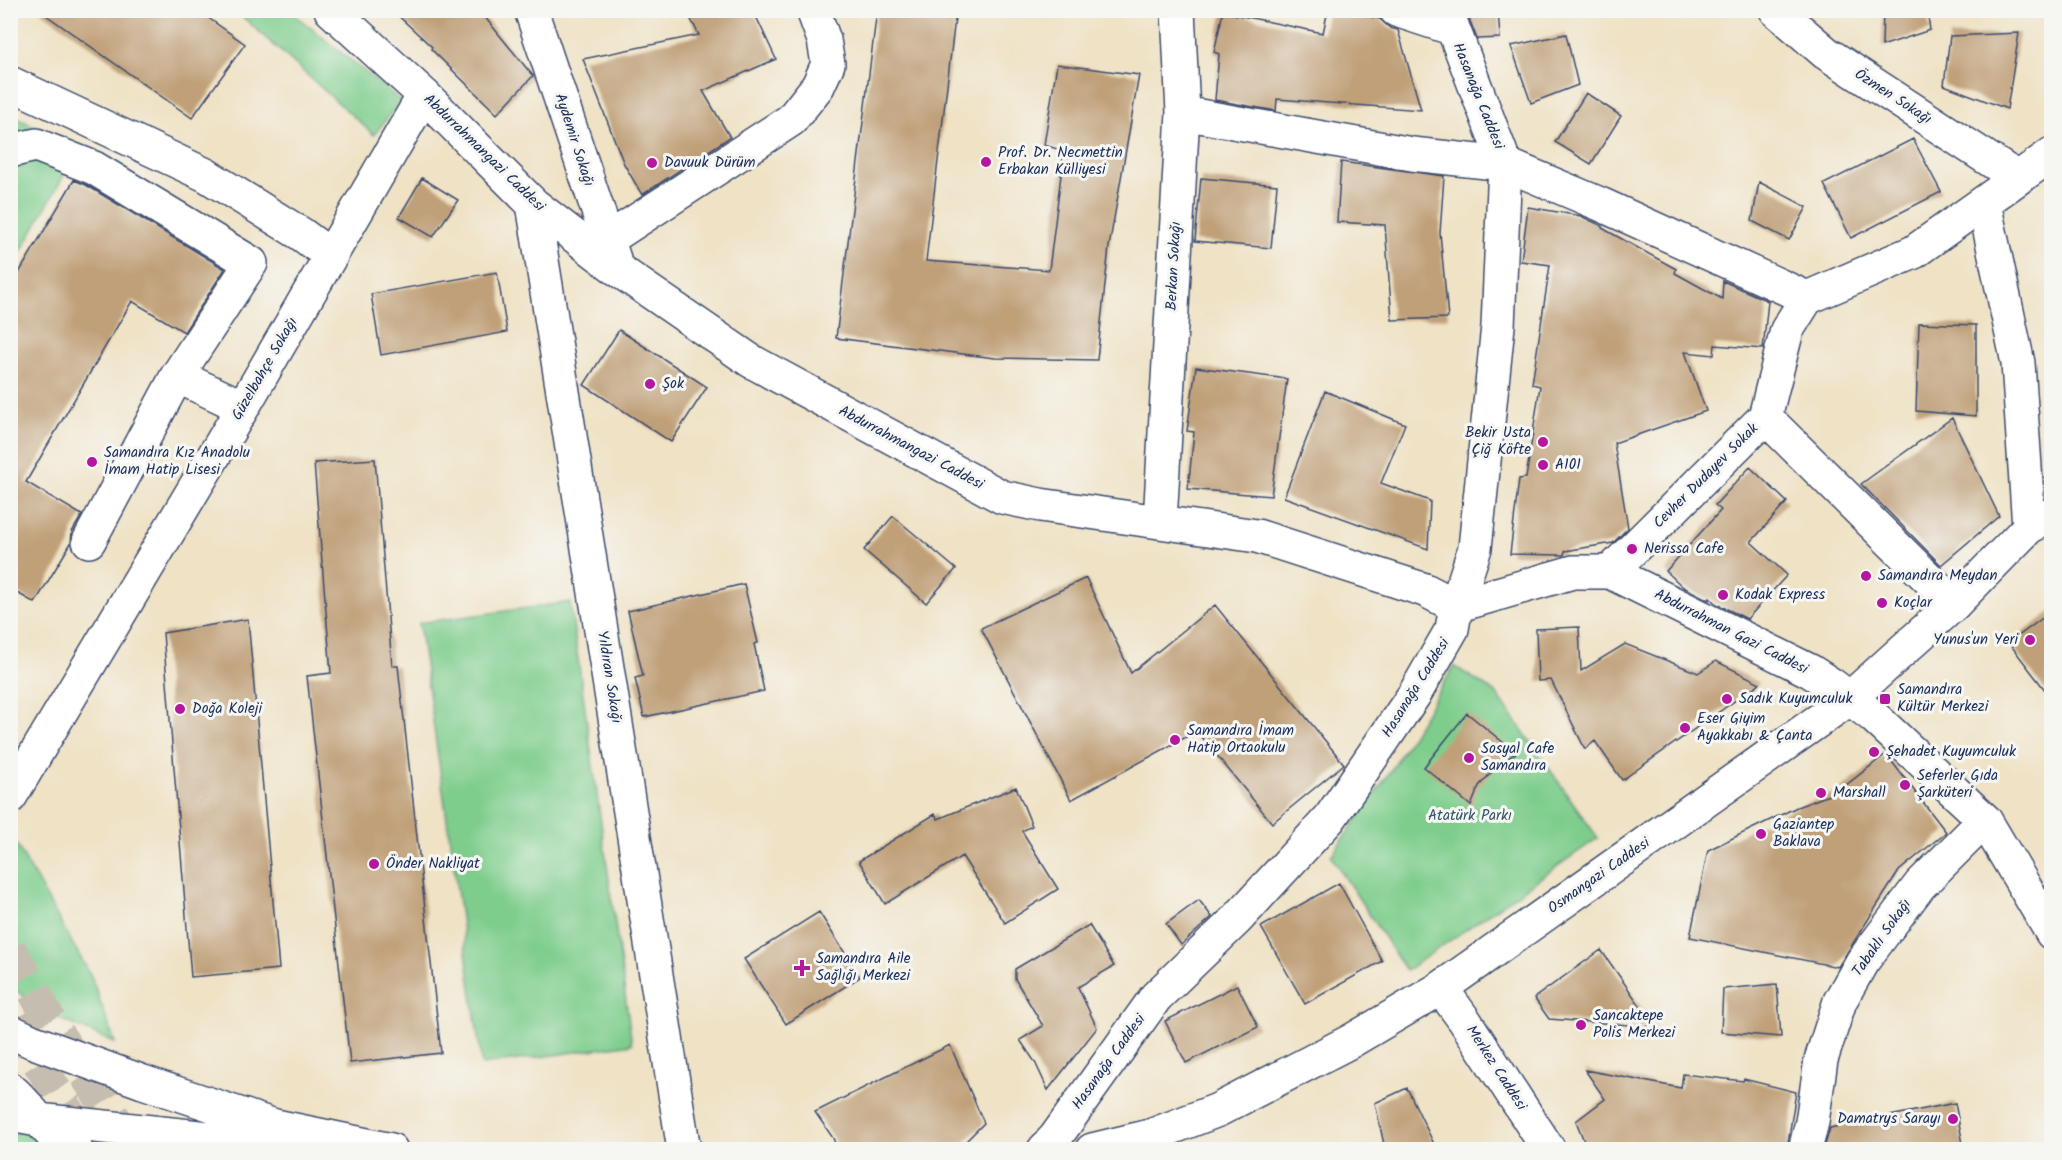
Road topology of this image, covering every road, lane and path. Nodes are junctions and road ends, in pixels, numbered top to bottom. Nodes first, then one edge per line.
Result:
1 (331, 10) edge
2 (531, 10) edge
3 (813, 10) edge
4 (1178, 10) edge
5 (1396, 10) edge
6 (1776, 10) edge
7 (1448, 19) edge
8 (10, 83) edge
9 (424, 95) junction
10 (1183, 113) junction
11 (10, 151) edge
12 (2052, 153) edge
13 (1505, 164) junction
14 (2016, 177) junction
15 (1984, 203) junction
16 (533, 204) junction
17 (612, 254) junction
18 (331, 256) junction
19 (1807, 298) junction
20 (177, 376) junction
21 (243, 407) junction
22 (1765, 417) junction
23 (2040, 521) edge
24 (1160, 522) junction
25 (89, 541) dead end
26 (1610, 572) junction
27 (1954, 604) junction
28 (1456, 606) junction
29 (1849, 699) junction
30 (11, 796) edge
31 (1985, 820) junction
32 (2048, 922) edge
33 (1441, 988) junction
34 (10, 1013) edge
35 (21, 1036) edge
36 (10, 1089) edge
37 (24, 1117) edge
38 (76, 1149) edge
39 (321, 1149) edge
40 (391, 1149) edge
41 (684, 1149) edge
42 (1044, 1149) edge
43 (1092, 1149) edge
44 (1549, 1149) edge
45 (1805, 1149) edge

1 - 9 street, Abdurrahmangazi Caddesi
2 - 17 street, Aydemir Sokağı
3 - 17 street
4 - 10 street, Berkan Sokağı
5 - 7 street
6 - 14 street, Özmen Sokağı
7 - 13 street, Hasanağa Caddesi
8 - 18 street
9 - 16 street, Abdurrahmangazi Caddesi
9 - 18 street, Güzelbahçe Sokağı
10 - 13 street
10 - 24 street, Berkan Sokağı
11 - 20 street
12 - 14 street
13 - 19 street
13 - 28 street, Hasanağa Caddesi
14 - 15 street
15 - 19 street
15 - 23 street
16 - 17 street, Abdurrahmangazi Caddesi
16 - 41 street, Yıldıran Sokağı
17 - 24 street, Abdurrahmangazi Caddesi
18 - 21 street, Güzelbahçe Sokağı
19 - 22 street, Cevher Dudayev Sokak
20 - 21 street
20 - 25 street
21 - 30 street, Güzelbahçe Sokağı
22 - 26 street, Cevher Dudayev Sokak
22 - 27 street
23 - 27 street, Osmangazi Caddesi
24 - 28 street, Abdurrahmangazi Caddesi
26 - 28 street
26 - 29 street, Abdurrahman Gazi Caddesi
27 - 29 street, Osmangazi Caddesi
28 - 42 street, Hasanağa Caddesi
29 - 31 street
29 - 33 street, Osmangazi Caddesi
31 - 32 street
31 - 45 street, Tabaklı Sokağı
33 - 43 street, Osmangazi Caddesi
33 - 44 street, Merkez Caddesi
34 - 35 street
35 - 40 street
36 - 37 street
37 - 38 street
37 - 39 street

